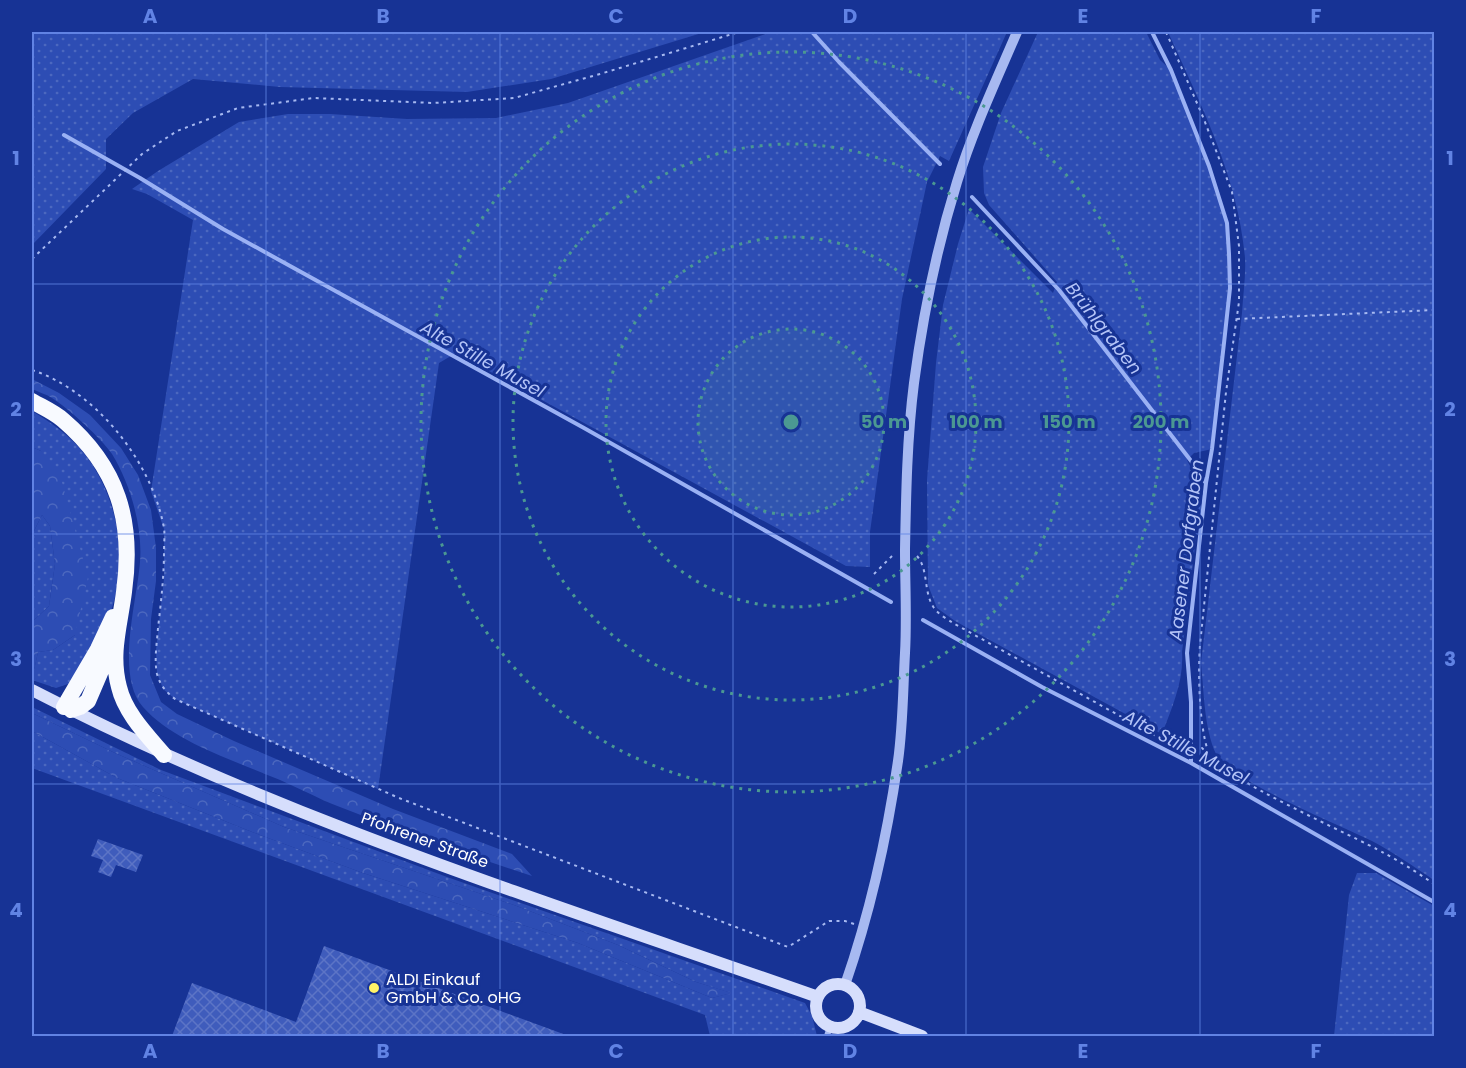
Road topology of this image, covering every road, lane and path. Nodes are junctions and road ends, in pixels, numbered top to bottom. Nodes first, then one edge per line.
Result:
1 (739, 32) edge
2 (1017, 32) edge
3 (1166, 32) edge
4 (32, 260) edge
5 (1434, 309) edge
6 (1236, 319) junction
7 (32, 370) edge
8 (32, 401) edge
9 (891, 556) dead end
10 (874, 574) dead end
11 (926, 586) dead end
12 (124, 591) junction
13 (116, 637) junction
14 (32, 690) edge
15 (68, 709) junction
16 (164, 755) junction
17 (1210, 756) junction
18 (1434, 884) edge
19 (864, 927) junction
20 (845, 985) junction
21 (818, 998) junction
22 (859, 1012) junction
23 (828, 1031) edge
24 (922, 1036) edge

1 - 4 path
2 - 19 street
3 - 6 path
5 - 6 path
6 - 17 path
7 - 19 path
8 - 12 highway
9 - 10 path
11 - 17 path
12 - 13 highway
12 - 15 highway
13 - 15 highway
13 - 16 highway
14 - 15 main road, Pfohrener Straße
15 - 16 main road, Pfohrener Straße
16 - 21 main road, Pfohrener Straße
17 - 18 path
19 - 20 street
20 - 21 main road
20 - 22 main road
21 - 23 main road
22 - 23 main road
22 - 24 main road

